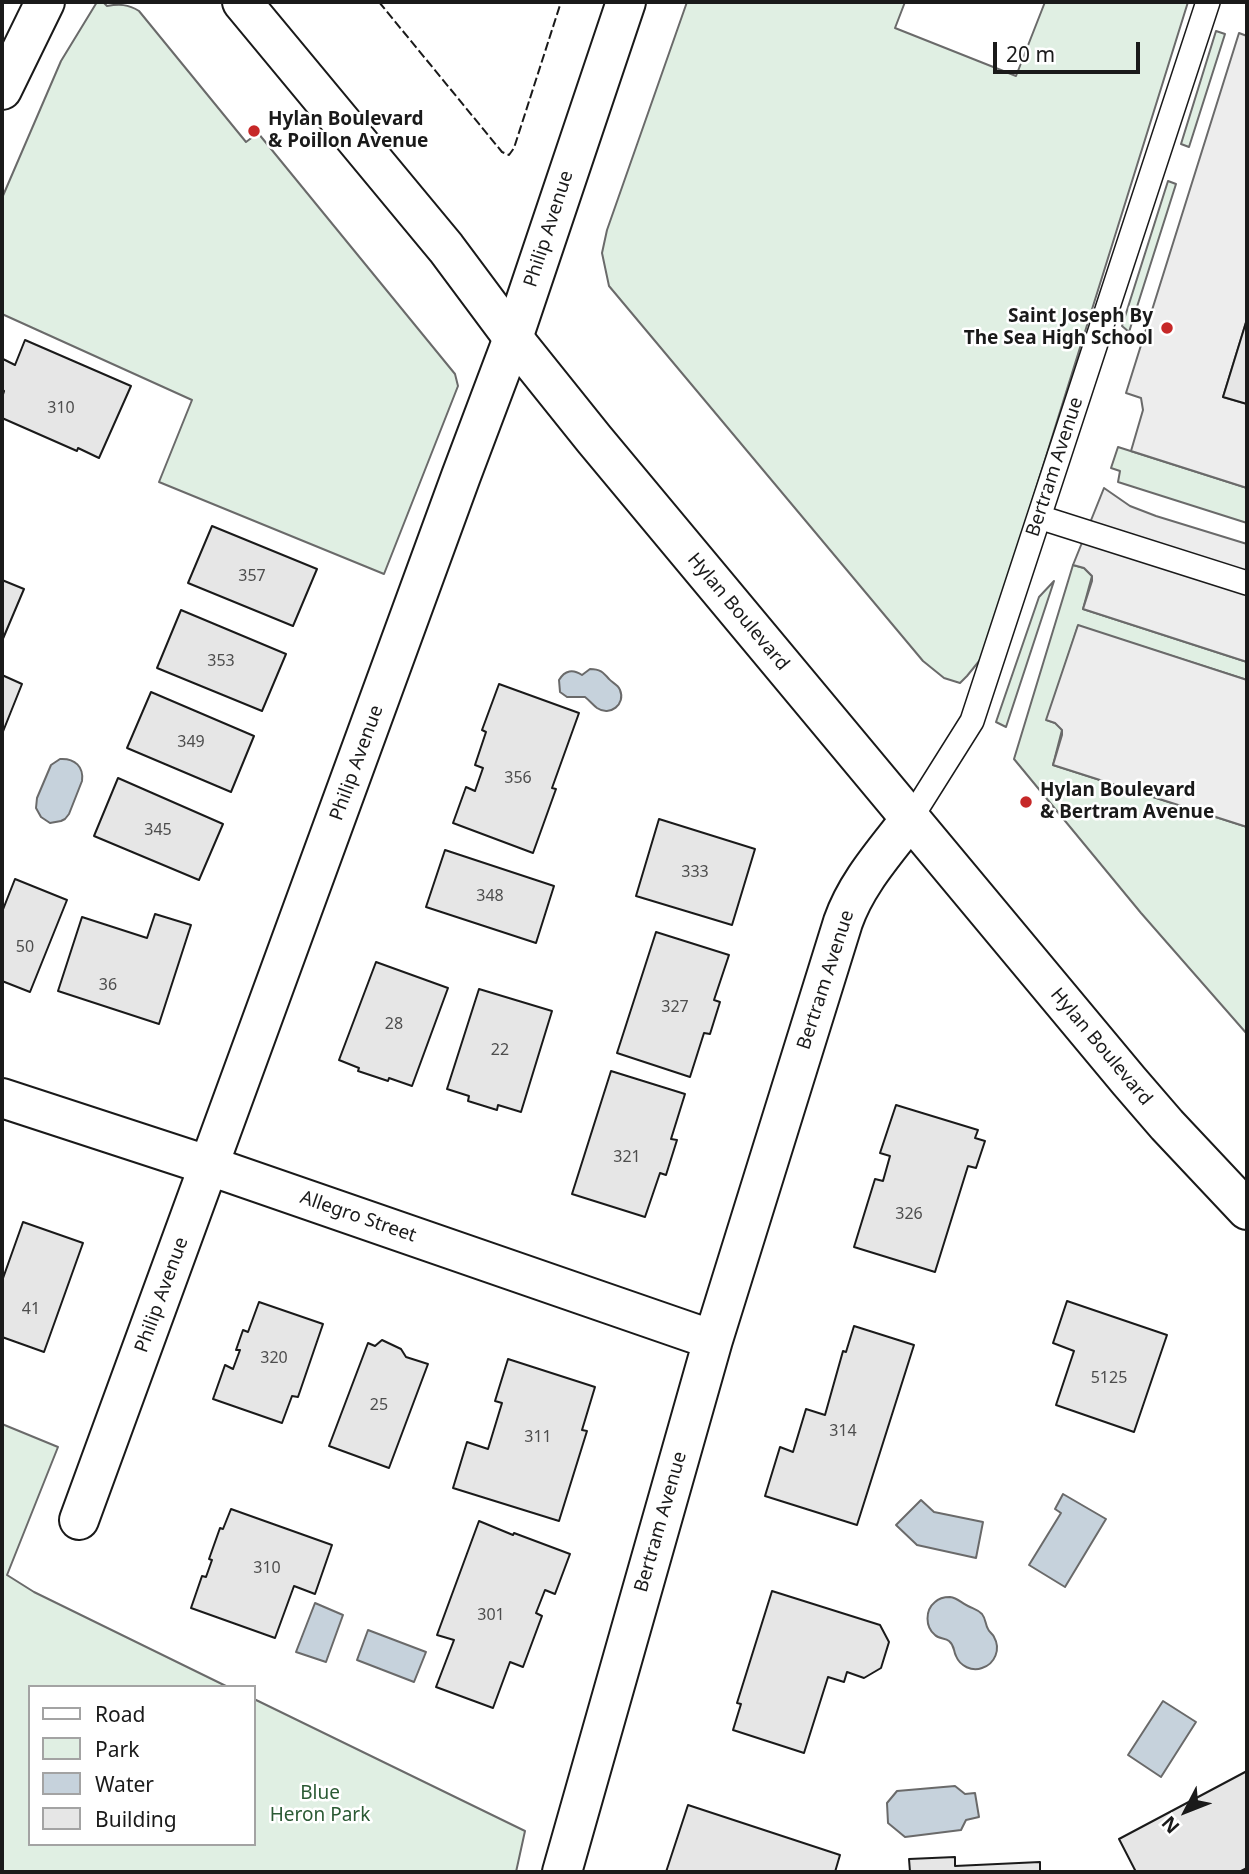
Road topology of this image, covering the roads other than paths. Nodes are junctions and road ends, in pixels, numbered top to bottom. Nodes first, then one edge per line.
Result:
1 (45, 2) edge
2 (242, 2) edge
3 (626, 2) edge
4 (1208, 2) edge
5 (2, 90) edge
6 (513, 338) junction
7 (1039, 517) junction
8 (1247, 583) edge
9 (911, 818) junction
10 (2, 1098) edge
11 (210, 1167) junction
12 (1247, 1210) edge
13 (713, 1340) junction
14 (79, 1520) dead end
15 (562, 1872) edge

1 - 5 street
2 - 6 street, Hylan Boulevard
3 - 6 street, Philip Avenue
4 - 7 lane, Bertram Avenue
6 - 9 street, Hylan Boulevard
6 - 11 street, Philip Avenue
7 - 8 lane
7 - 9 lane, Bertram Avenue
9 - 12 street, Hylan Boulevard
9 - 13 street, Bertram Avenue
10 - 11 street, Allegro Street
11 - 13 street, Allegro Street
11 - 14 street, Philip Avenue
13 - 15 street, Bertram Avenue

